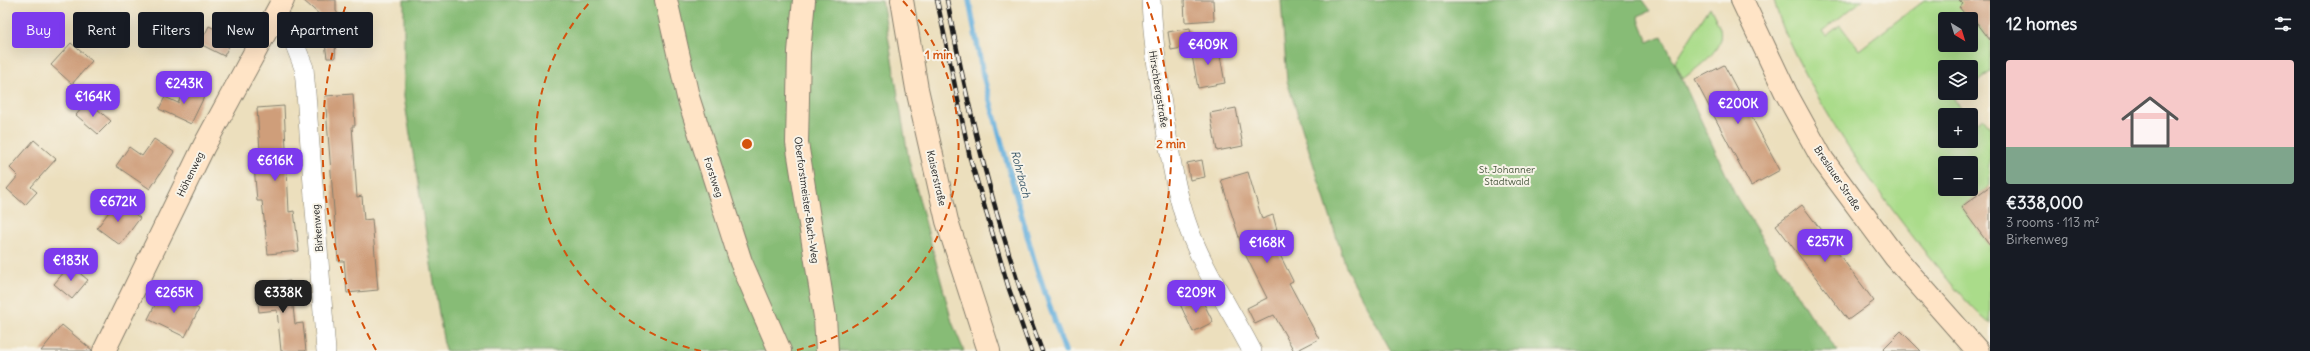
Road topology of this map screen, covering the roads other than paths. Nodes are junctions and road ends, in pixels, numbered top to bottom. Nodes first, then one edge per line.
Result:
1 (283, 0) edge
2 (666, 0) edge
3 (804, 0) edge
4 (902, 0) edge
5 (1151, 0) edge
6 (1743, 1) edge
7 (272, 21) junction
8 (779, 350) edge
9 (104, 351) edge
10 (326, 351) edge
11 (827, 351) edge
12 (989, 351) edge
13 (1252, 351) edge
14 (1978, 351) edge

1 - 7 street, Höhenweg
2 - 8 street, Forstweg
3 - 11 street, Oberforstmeister-Buch-Weg
4 - 12 street, Kaiserstraße
5 - 13 street, Hirschbergstraße
6 - 14 street, Breslauer Straße
7 - 9 street, Höhenweg
7 - 10 street, Birkenweg

